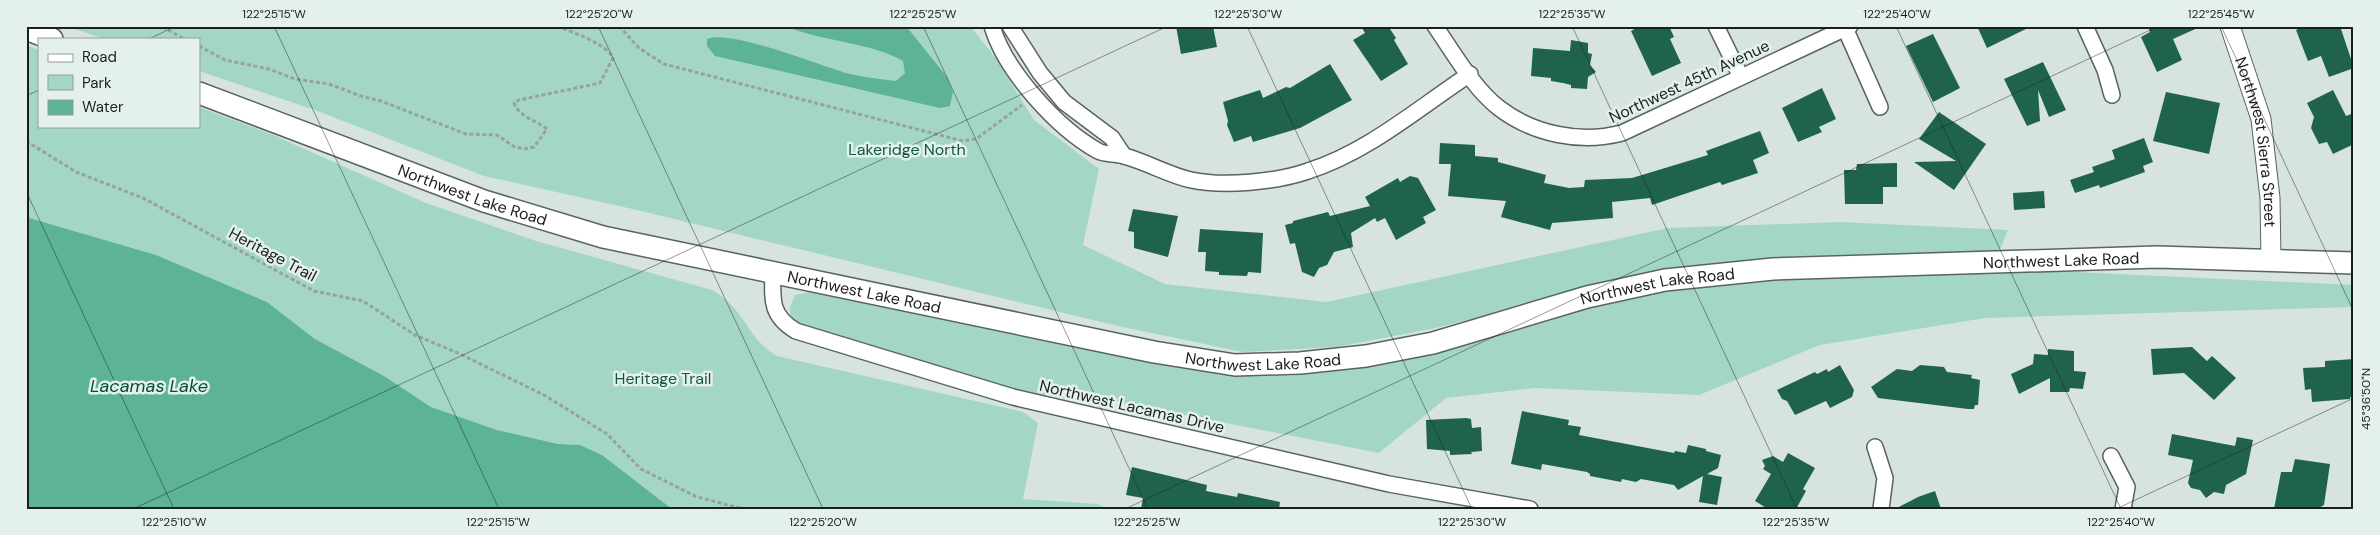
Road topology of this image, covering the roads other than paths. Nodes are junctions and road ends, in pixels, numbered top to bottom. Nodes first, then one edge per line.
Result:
1 (992, 26) edge
2 (1010, 26) edge
3 (1435, 26) edge
4 (1716, 26) edge
5 (2085, 26) edge
6 (2230, 26) edge
7 (1848, 27) edge
8 (26, 29) edge
9 (49, 38) edge
10 (1470, 74) junction
11 (1741, 77) junction
12 (200, 93) edge
13 (2112, 95) dead end
14 (1880, 107) dead end
15 (1124, 156) junction
16 (2271, 260) junction
17 (2354, 263) edge
18 (773, 274) junction
19 (1875, 447) dead end
20 (2111, 456) dead end
21 (1530, 509) edge
22 (1881, 509) edge
23 (2123, 509) edge

1 - 15 street
2 - 15 street
3 - 10 street, Northwest 45th Avenue
4 - 11 street
5 - 13 street
6 - 16 street, Northwest Sierra Street
7 - 11 street, Northwest 45th Avenue
7 - 14 street
8 - 9 main road
10 - 11 street, Northwest 45th Avenue
10 - 15 street
12 - 18 main road, Northwest Lake Road
16 - 17 main road, Northwest Lake Road
16 - 18 main road, Northwest Lake Road
18 - 21 street, Northwest Lacamas Drive
19 - 22 street
20 - 23 street

